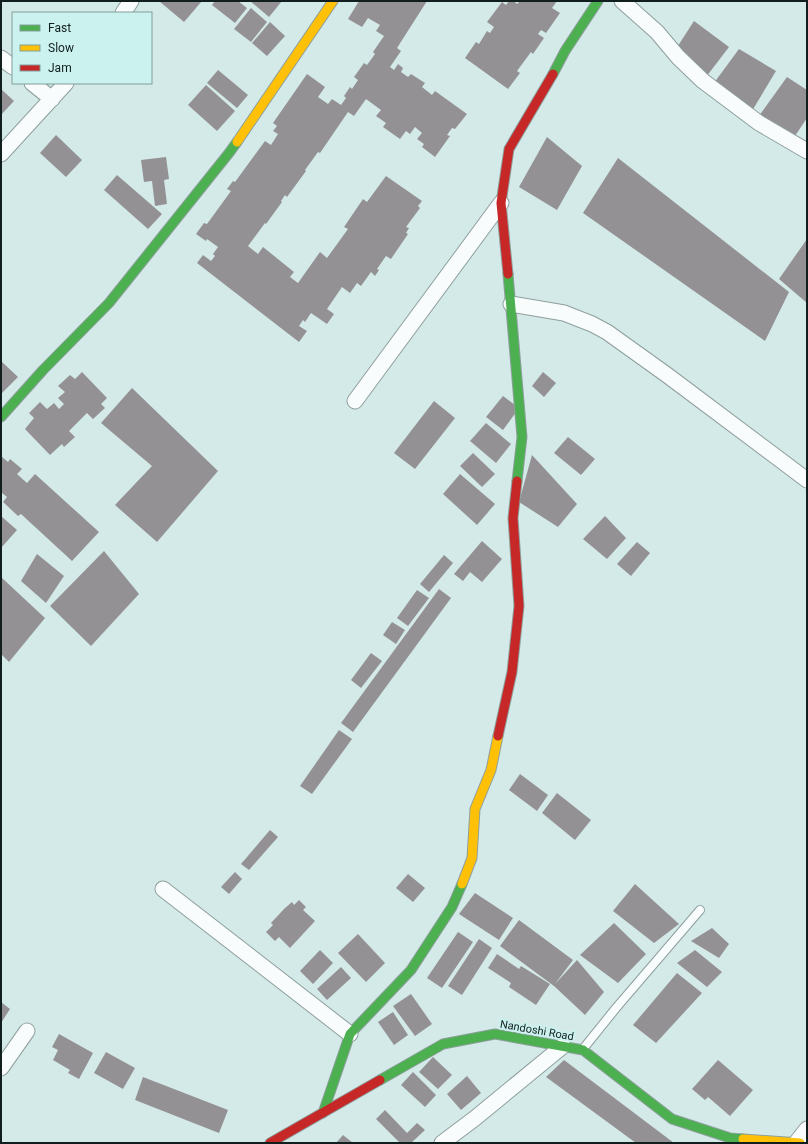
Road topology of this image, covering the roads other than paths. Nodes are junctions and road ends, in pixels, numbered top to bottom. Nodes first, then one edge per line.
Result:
1 (131, 1) edge
2 (333, 1) edge
3 (598, 1) edge
4 (622, 1) edge
5 (124, 12) edge
6 (1, 58) edge
7 (12, 66) edge
8 (33, 84) edge
9 (65, 84) edge
10 (52, 99) junction
11 (807, 151) edge
12 (1, 154) edge
13 (501, 203) junction
14 (511, 304) junction
15 (355, 401) dead end
16 (1, 418) edge
17 (807, 480) edge
18 (162, 888) dead end
19 (700, 910) dead end
20 (27, 1031) dead end
21 (350, 1034) junction
22 (563, 1046) junction
23 (583, 1050) junction
24 (1, 1068) edge
25 (323, 1113) junction
26 (807, 1130) edge
27 (728, 1141) edge
28 (270, 1143) edge
29 (442, 1143) edge
30 (796, 1143) edge
31 (800, 1143) edge

1 - 5 street
2 - 16 street
3 - 13 street
4 - 11 street
6 - 7 street
8 - 10 street
9 - 10 street
10 - 12 street
13 - 14 street
13 - 15 street
14 - 17 street
14 - 21 street
18 - 21 street
19 - 23 lane
20 - 24 street
21 - 25 street
22 - 23 street, Nandoshi Road
22 - 25 street, Nandoshi Road
22 - 29 street
23 - 27 street, Nandoshi Road
25 - 28 street, Nandoshi Road
26 - 30 street
27 - 30 street, Nandoshi Road
30 - 31 street, Nandoshi Road

